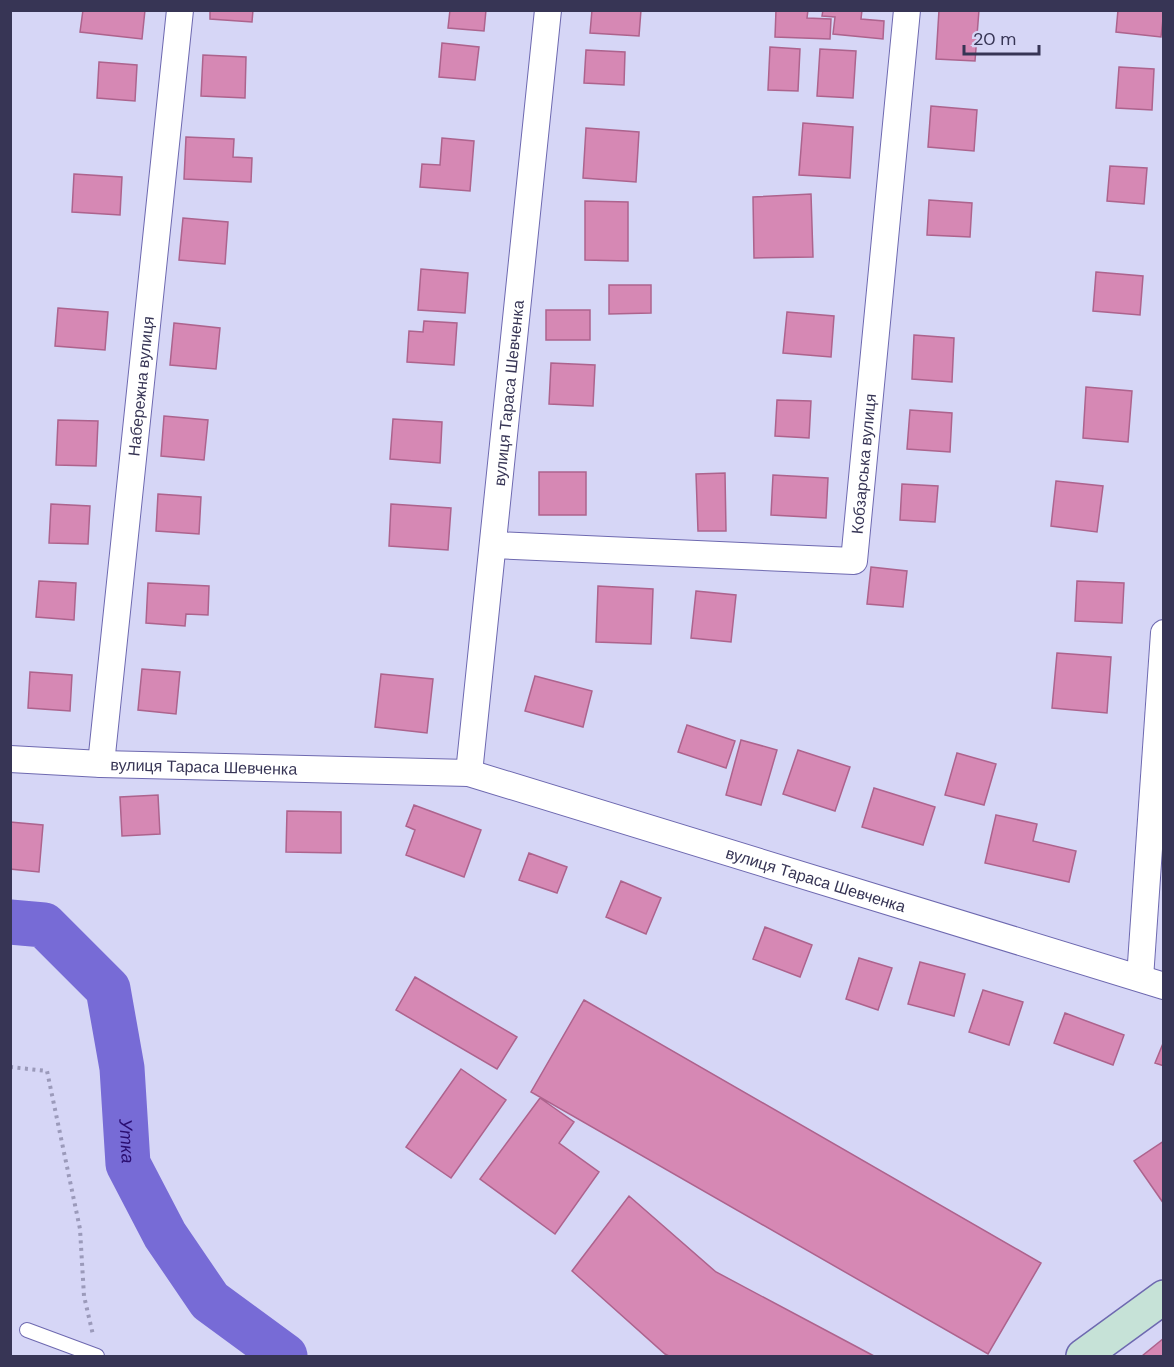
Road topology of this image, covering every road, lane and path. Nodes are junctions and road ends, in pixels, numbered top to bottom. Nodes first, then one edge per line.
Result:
1 (180, 10) edge
2 (548, 10) edge
3 (907, 10) edge
4 (494, 545) junction
5 (1164, 633) edge
6 (10, 759) edge
7 (101, 764) junction
8 (470, 773) junction
9 (1152, 982) edge
10 (10, 1067) edge
11 (1164, 1297) edge
12 (27, 1329) dead end
13 (94, 1336) dead end
14 (97, 1356) edge
15 (1083, 1356) edge

1 - 7 street, Набережна вулиця
2 - 4 street, вулиця Тараса Шевченка
3 - 4 street, Кобзарська вулиця
4 - 8 street, вулиця Тараса Шевченка
5 - 9 street
6 - 7 street, вулиця Тараса Шевченка
7 - 8 street, вулиця Тараса Шевченка
8 - 9 street, вулиця Тараса Шевченка
10 - 13 path
11 - 15 main road
12 - 14 lane

